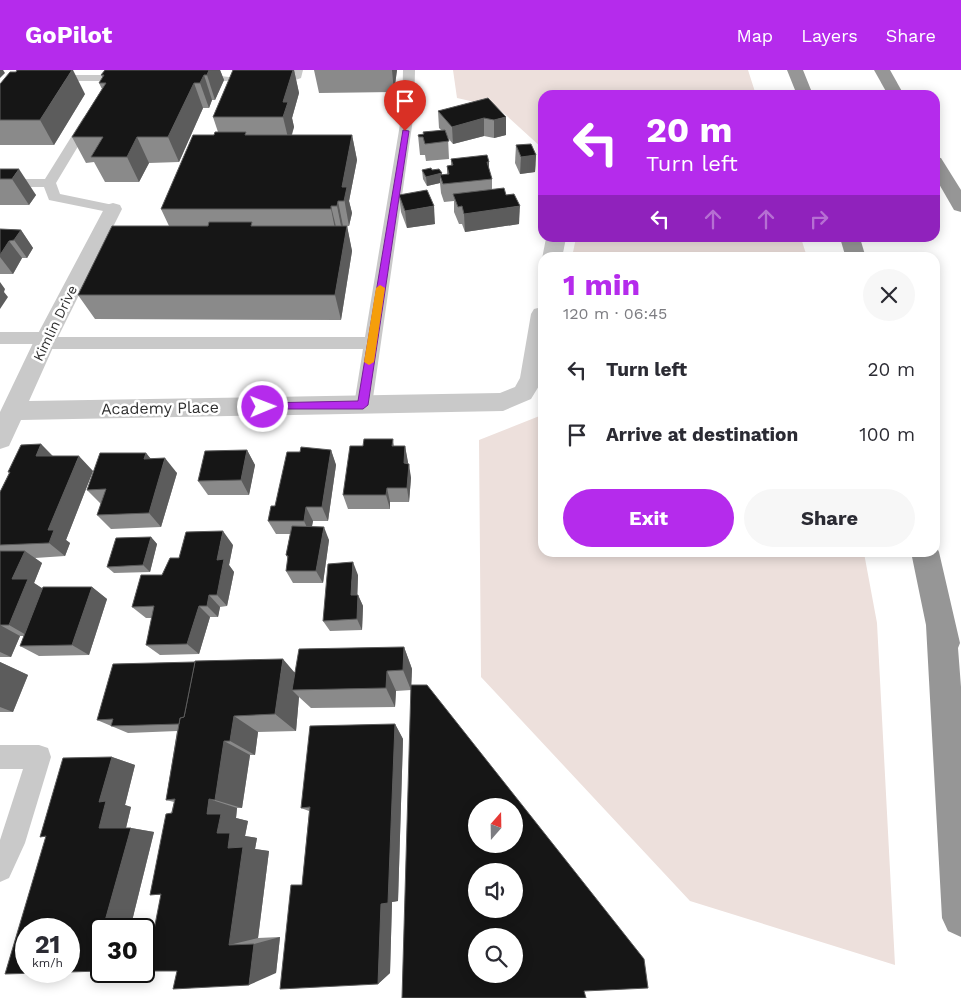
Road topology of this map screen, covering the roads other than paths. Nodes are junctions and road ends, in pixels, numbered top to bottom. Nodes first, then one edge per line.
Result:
1 (52, 70) edge
2 (297, 70) edge
3 (409, 70) edge
4 (795, 70) edge
5 (882, 70) edge
6 (66, 78) junction
7 (114, 78) junction
8 (144, 78) edge
9 (183, 78) edge
10 (48, 85) edge
11 (803, 90) edge
12 (893, 90) edge
13 (104, 94) edge
14 (94, 110) edge
15 (940, 170) edge
16 (0, 183) edge
17 (48, 183) junction
18 (961, 206) edge
19 (112, 209) joint
20 (0, 338) edge
21 (45, 340) junction
22 (538, 340) edge
23 (371, 343) junction
24 (363, 405) junction
25 (10, 406) edge
26 (0, 439) edge
27 (926, 557) edge
28 (941, 624) junction
29 (961, 710) edge
30 (0, 757) edge
31 (0, 869) edge
32 (961, 918) edge

1 - 6 lane
2 - 9 lane
3 - 23 lane
4 - 11 highway
5 - 12 highway
6 - 7 lane
6 - 10 lane
7 - 8 lane
7 - 13 lane
14 - 17 lane
15 - 18 highway
16 - 17 lane
17 - 19 lane
19 - 21 street, Kimlin Drive
20 - 21 lane
21 - 23 lane
21 - 25 street, Kimlin Drive
22 - 24 street, Academy Place
23 - 24 lane
24 - 25 street, Academy Place
25 - 26 street, Kimlin Drive
27 - 28 highway
28 - 29 highway
28 - 32 highway
30 - 31 lane

